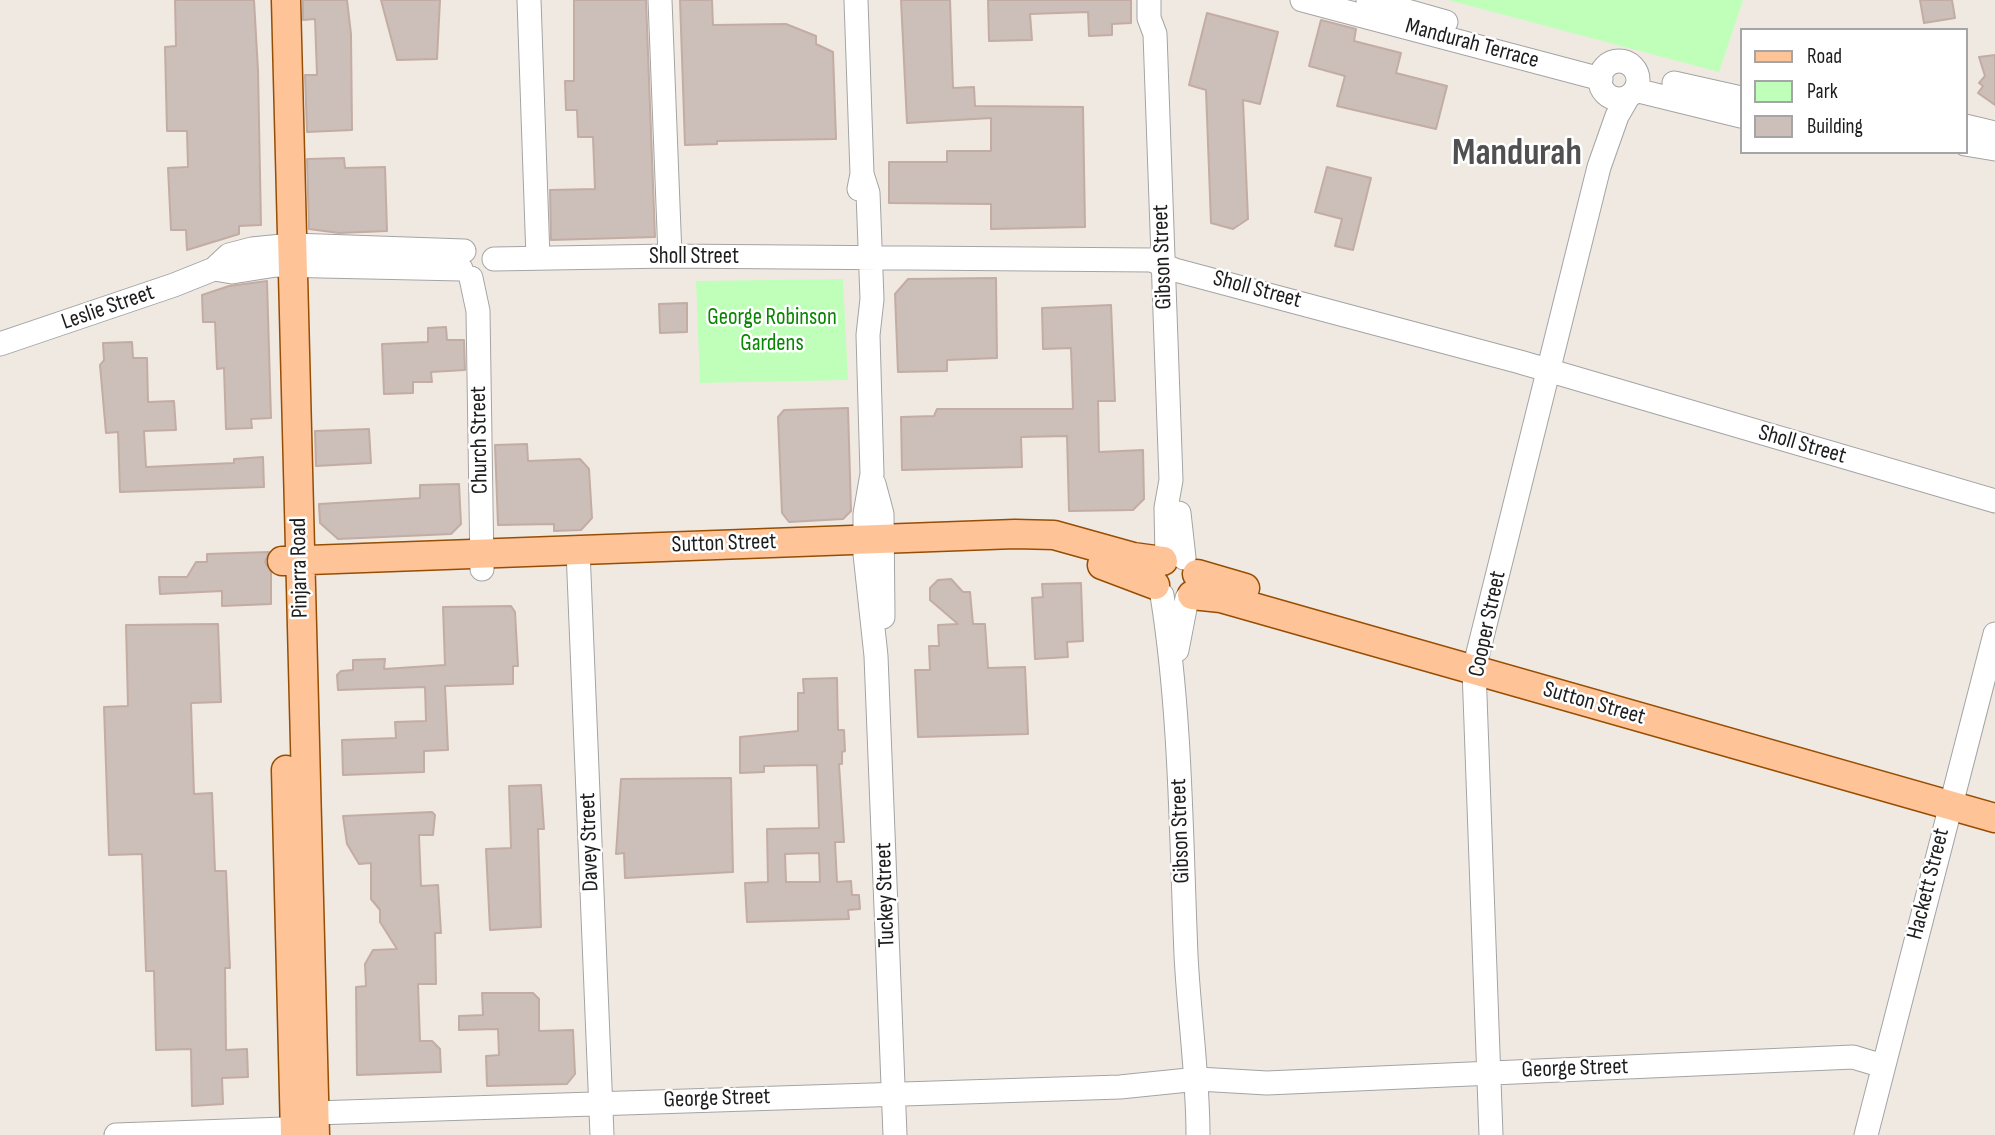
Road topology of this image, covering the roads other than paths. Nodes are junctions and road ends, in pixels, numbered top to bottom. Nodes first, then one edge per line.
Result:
1 (268, 0) edge
2 (286, 0) edge
3 (529, 0) edge
4 (660, 0) edge
5 (856, 0) edge
6 (1149, 0) edge
7 (1163, 0) edge
8 (1302, 0) edge
9 (1368, 0) edge
10 (1155, 34) junction
11 (1604, 78) junction
12 (1633, 87) junction
13 (1740, 97) edge
14 (1740, 116) edge
15 (1967, 126) edge
16 (1995, 133) edge
17 (1967, 144) edge
18 (1995, 149) edge
19 (1600, 167) junction
20 (284, 255) junction
21 (670, 256) junction
22 (865, 257) junction
23 (538, 258) junction
24 (1164, 265) junction
25 (476, 266) junction
26 (0, 344) edge
27 (1548, 370) junction
28 (1995, 501) edge
29 (874, 546) junction
30 (578, 557) junction
31 (482, 561) junction
32 (291, 569) junction
33 (1176, 578) junction
34 (1995, 634) edge
35 (1476, 662) junction
36 (1952, 798) junction
37 (1995, 803) edge
38 (1995, 818) edge
39 (1883, 1066) junction
40 (1489, 1073) junction
41 (1190, 1088) junction
42 (894, 1094) junction
43 (601, 1102) junction
44 (307, 1128) edge
45 (116, 1135) edge
46 (602, 1135) edge
47 (895, 1135) edge
48 (1189, 1135) edge
49 (1198, 1135) edge
50 (1491, 1135) edge
51 (1866, 1135) edge

1 - 20 main road, Pinjarra Road
2 - 20 main road, Pinjarra Road
3 - 23 street
4 - 21 street
5 - 22 street, Tuckey Street
6 - 10 street, Gibson Street
7 - 10 street, Gibson Street
8 - 11 street, Mandurah Terrace
9 - 11 street, Mandurah Terrace
10 - 24 street, Gibson Street
11 - 12 street
11 - 12 street
11 - 19 street, Cooper Street
12 - 13 street
12 - 14 street
12 - 19 street, Cooper Street
15 - 16 street
17 - 18 street
19 - 27 street, Cooper Street
20 - 25 street, Sholl Street
20 - 26 street, Leslie Street
20 - 32 main road, Pinjarra Road
21 - 22 street, Sholl Street
21 - 23 street, Sholl Street
22 - 24 street, Sholl Street
22 - 29 street, Tuckey Street
23 - 25 street, Sholl Street
24 - 27 street, Sholl Street
24 - 33 street, Gibson Street
25 - 31 street, Church Street
27 - 28 street, Sholl Street
27 - 35 street, Cooper Street
29 - 30 main road, Sutton Street
29 - 33 main road, Sutton Street
29 - 42 street, Tuckey Street
30 - 31 main road, Sutton Street
30 - 43 street, Davey Street
31 - 32 main road, Sutton Street
32 - 44 main road, Pinjarra Road
33 - 35 main road, Sutton Street
33 - 41 street, Gibson Street
34 - 36 street, Hackett Street
35 - 36 main road, Sutton Street
35 - 40 street, Cooper Street
36 - 37 main road, Sutton Street
36 - 38 main road, Sutton Street
36 - 39 street, Hackett Street
39 - 40 street, George Street
39 - 51 street, Hackett Street
40 - 41 street, George Street
40 - 50 street, Cooper Street
41 - 42 street, George Street
41 - 48 street, Gibson Street
41 - 49 street, Gibson Street
42 - 43 street, George Street
42 - 47 street, Tuckey Street
43 - 44 street, George Street
43 - 46 street, Davey Street
44 - 45 street, George Street

